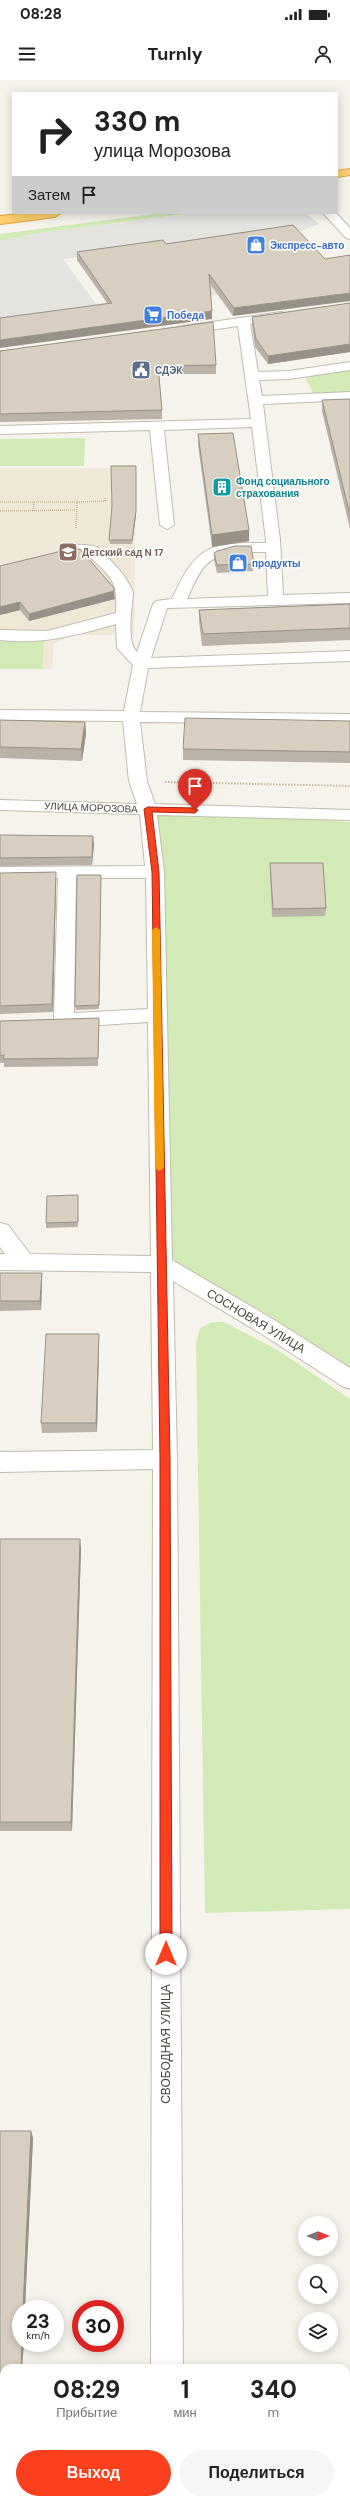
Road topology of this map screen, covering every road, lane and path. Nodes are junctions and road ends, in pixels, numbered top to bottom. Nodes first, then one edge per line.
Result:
1 (350, 172) edge
2 (338, 174) edge
3 (47, 214) edge
4 (330, 214) edge
5 (0, 220) edge
6 (350, 235) edge
7 (297, 314) edge
8 (291, 327) edge
9 (245, 328) junction
10 (173, 331) edge
11 (350, 366) edge
12 (252, 376) junction
13 (350, 396) edge
14 (255, 400) junction
15 (258, 423) junction
16 (157, 426) junction
17 (0, 430) edge
18 (105, 498) dead end
19 (0, 502) edge
20 (34, 502) junction
21 (77, 502) junction
22 (76, 510) junction
23 (0, 511) edge
24 (33, 511) junction
25 (167, 525) dead end
26 (273, 548) junction
27 (72, 550) joint
28 (350, 598) edge
29 (276, 600) junction
30 (177, 604) junction
31 (124, 616) junction
32 (0, 635) edge
33 (350, 656) edge
34 (141, 663) junction
35 (0, 715) edge
36 (131, 718) junction
37 (350, 719) edge
38 (138, 782) junction
39 (350, 786) edge
40 (0, 804) edge
41 (148, 809) junction
42 (350, 815) edge
43 (67, 872) junction
44 (155, 872) junction
45 (0, 873) edge
46 (157, 1015) junction
47 (64, 1020) junction
48 (43, 1021) edge
49 (0, 1231) edge
50 (23, 1261) junction
51 (0, 1262) edge
52 (161, 1264) junction
53 (350, 1380) edge
54 (165, 1459) junction
55 (0, 1462) edge
56 (167, 2364) edge

1 - 2 highway
3 - 5 highway
4 - 6 street
7 - 9 street
8 - 9 street
9 - 10 street
9 - 12 street
11 - 12 street
12 - 14 street
13 - 14 street
14 - 15 street
15 - 16 street
15 - 26 street
16 - 17 street
16 - 25 street
18 - 21 path
19 - 20 path
20 - 21 path
20 - 24 path
21 - 22 path
22 - 24 path
22 - 27 path
23 - 24 path
26 - 29 street
26 - 30 street
27 - 31 street
28 - 29 street
29 - 30 street
30 - 34 street, СВОБОДНАЯ УЛИЦА
31 - 32 street
31 - 34 street
33 - 34 street
34 - 36 street, СВОБОДНАЯ УЛИЦА
35 - 36 street
36 - 37 street
36 - 38 street, СВОБОДНАЯ УЛИЦА
38 - 39 path
38 - 41 street, СВОБОДНАЯ УЛИЦА
40 - 41 street, УЛИЦА МОРОЗОВА
41 - 42 street, УЛИЦА МОРОЗОВА
41 - 44 street, СВОБОДНАЯ УЛИЦА
43 - 44 street
43 - 45 street
43 - 47 street
44 - 46 street, СВОБОДНАЯ УЛИЦА
46 - 47 street
46 - 52 street, СВОБОДНАЯ УЛИЦА
47 - 48 street
49 - 50 street
50 - 51 street
50 - 52 street
52 - 53 street, СОСНОВАЯ УЛИЦА
52 - 54 street, СВОБОДНАЯ УЛИЦА
54 - 55 street
54 - 56 street, СВОБОДНАЯ УЛИЦА

